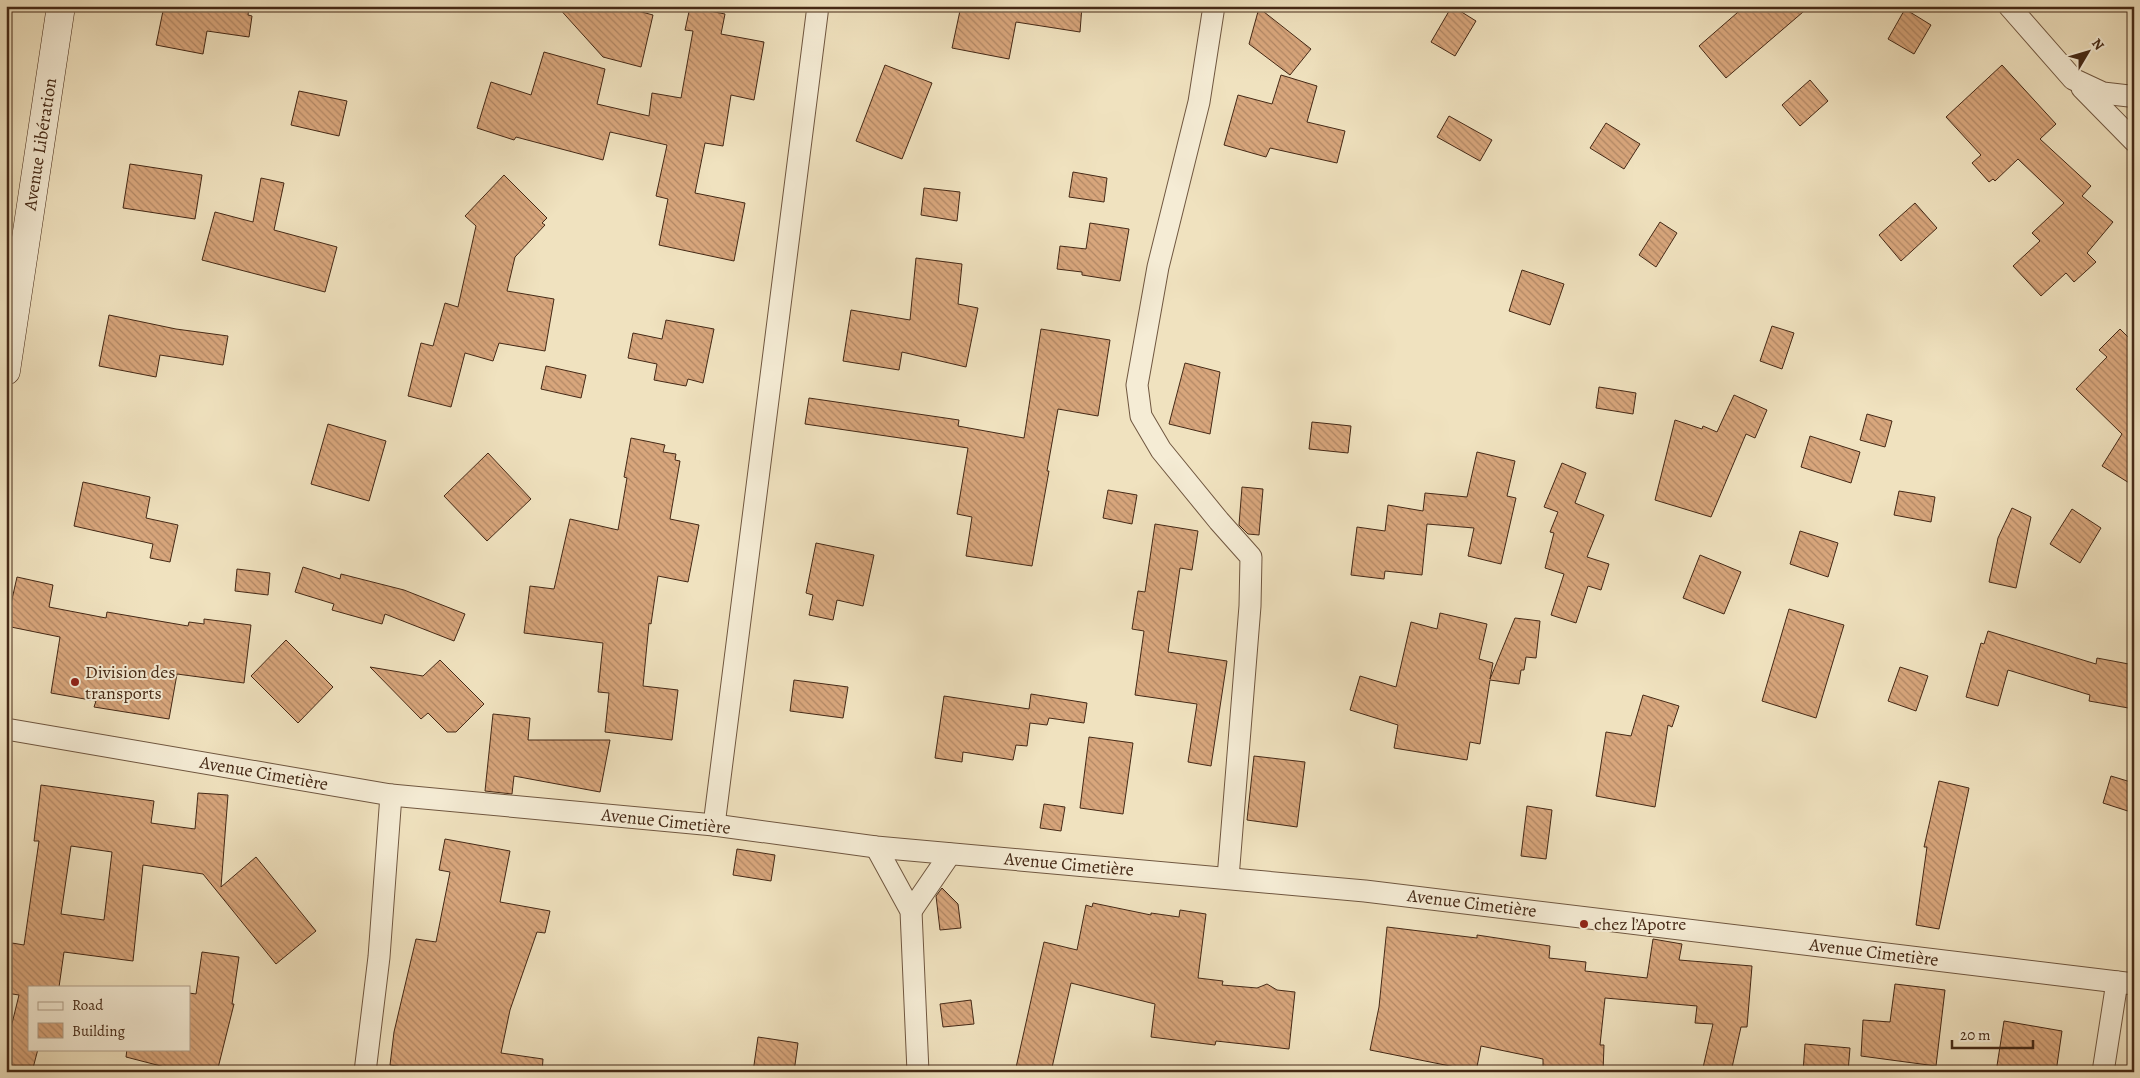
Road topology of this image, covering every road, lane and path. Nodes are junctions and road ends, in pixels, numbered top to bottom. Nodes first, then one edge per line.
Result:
1 (61, 6) edge
2 (818, 6) edge
3 (1214, 6) edge
4 (2009, 6) edge
5 (2074, 79) junction
6 (2134, 94) edge
7 (2134, 141) edge
8 (6, 371) edge
9 (6, 729) edge
10 (391, 795) junction
11 (714, 825) junction
12 (876, 847) junction
13 (950, 854) junction
14 (1228, 878) junction
15 (910, 911) junction
16 (2126, 983) edge
17 (365, 1072) edge
18 (918, 1072) edge
19 (2103, 1072) edge

1 - 8 street, Avenue Libération
2 - 11 street
3 - 14 street
4 - 5 street
5 - 6 street
5 - 7 street
9 - 10 street, Avenue Cimetière
10 - 11 street, Avenue Cimetière
10 - 17 street
11 - 12 street, Avenue Cimetière
12 - 13 street, Avenue Cimetière
12 - 15 street
13 - 14 street, Avenue Cimetière
13 - 15 street
14 - 16 street, Avenue Cimetière
15 - 18 street
16 - 19 street

